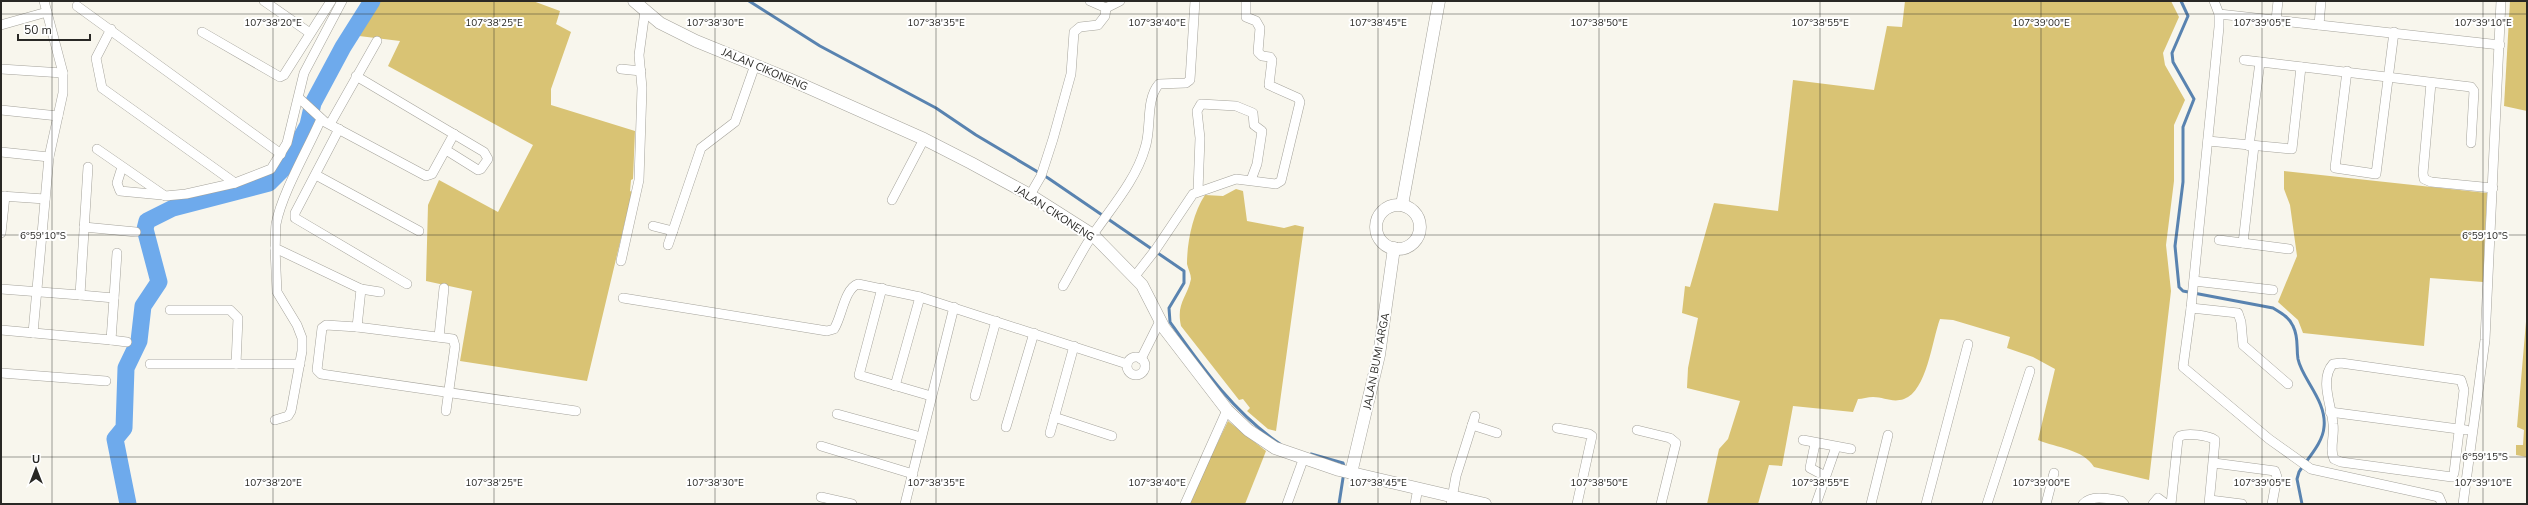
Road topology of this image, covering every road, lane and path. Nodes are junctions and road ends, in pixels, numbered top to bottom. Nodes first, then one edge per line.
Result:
1 (44, 1) edge
2 (264, 1) edge
3 (331, 1) edge
4 (342, 1) edge
5 (634, 1) edge
6 (1090, 1) edge
7 (1120, 1) edge
8 (1196, 1) edge
9 (1246, 1) edge
10 (1439, 1) edge
11 (2214, 1) edge
12 (2278, 1) edge
13 (2321, 1) edge
14 (2499, 1) edge
15 (77, 6) dead end
16 (1106, 8) junction
17 (47, 12) junction
18 (647, 13) junction
19 (2219, 14) junction
20 (2276, 20) junction
21 (1, 25) edge
22 (2319, 25) junction
23 (111, 29) junction
24 (202, 32) dead end
25 (2394, 32) junction
26 (310, 33) junction
27 (377, 41) dead end
28 (2500, 46) junction
29 (2244, 60) dead end
30 (2260, 62) junction
31 (755, 65) junction
32 (2301, 67) junction
33 (1, 69) edge
34 (621, 69) dead end
35 (641, 71) junction
36 (2347, 71) junction
37 (64, 74) junction
38 (356, 76) junction
39 (2389, 76) junction
40 (2431, 83) junction
41 (299, 98) junction
42 (1, 110) edge
43 (58, 116) junction
44 (319, 116) junction
45 (330, 124) junction
46 (339, 129) junction
47 (454, 134) junction
48 (924, 139) junction
49 (2208, 141) junction
50 (2471, 143) dead end
51 (2251, 146) junction
52 (97, 148) dead end
53 (446, 150) junction
54 (1, 152) edge
55 (281, 154) junction
56 (49, 157) junction
57 (122, 166) junction
58 (88, 167) dead end
59 (316, 175) junction
60 (1251, 180) junction
61 (235, 183) junction
62 (2493, 188) junction
63 (1198, 191) junction
64 (162, 195) junction
65 (1030, 195) junction
66 (3, 196) edge
67 (44, 199) junction
68 (892, 200) dead end
69 (1402, 205) junction
70 (653, 226) dead end
71 (84, 227) junction
72 (419, 231) dead end
73 (673, 231) junction
74 (136, 232) dead end
75 (1, 233) edge
76 (1093, 235) junction
77 (2219, 240) dead end
78 (2243, 243) junction
79 (668, 245) dead end
80 (276, 248) junction
81 (1394, 248) junction
82 (2289, 249) dead end
83 (117, 254) dead end
84 (621, 261) dead end
85 (1135, 276) junction
86 (407, 284) dead end
87 (1063, 286) dead end
88 (444, 288) dead end
89 (882, 288) junction
90 (2193, 288) junction
91 (1, 289) edge
92 (361, 289) junction
93 (2273, 290) dead end
94 (380, 292) dead end
95 (36, 293) junction
96 (80, 295) junction
97 (920, 297) junction
98 (114, 298) junction
99 (624, 298) dead end
100 (954, 307) junction
101 (2191, 308) junction
102 (170, 310) dead end
103 (996, 321) junction
104 (1160, 321) junction
105 (357, 327) junction
106 (1, 330) edge
107 (33, 333) junction
108 (1034, 333) junction
109 (439, 337) junction
110 (111, 340) junction
111 (127, 342) dead end
112 (1968, 344) dead end
113 (1074, 346) junction
114 (1140, 359) junction
115 (150, 364) dead end
116 (236, 364) junction
117 (300, 364) junction
118 (1127, 364) junction
119 (2030, 371) dead end
120 (1, 373) edge
121 (106, 381) dead end
122 (2288, 384) dead end
123 (895, 386) junction
124 (449, 391) junction
125 (931, 396) junction
126 (976, 396) dead end
127 (1227, 410) junction
128 (446, 411) dead end
129 (576, 411) dead end
130 (2330, 412) junction
131 (837, 414) dead end
132 (1474, 416) dead end
133 (1054, 417) junction
134 (275, 420) dead end
135 (1472, 426) junction
136 (1006, 427) dead end
137 (1557, 428) dead end
138 (2459, 429) junction
139 (1638, 430) dead end
140 (2473, 431) junction
141 (1050, 433) dead end
142 (1497, 433) dead end
143 (1888, 435) dead end
144 (1112, 436) dead end
145 (921, 437) junction
146 (1804, 440) dead end
147 (1815, 444) junction
148 (821, 446) dead end
149 (1836, 448) junction
150 (1851, 449) dead end
151 (1302, 460) junction
152 (2214, 463) junction
153 (1351, 473) junction
154 (2054, 473) dead end
155 (913, 474) junction
156 (1825, 476) junction
157 (1418, 488) junction
158 (821, 497) dead end
159 (1451, 500) edge
160 (2209, 502) edge
161 (852, 504) edge
162 (905, 504) edge
163 (1185, 504) edge
164 (1287, 504) edge
165 (1415, 504) edge
166 (1485, 504) edge
167 (1577, 504) edge
168 (1661, 504) edge
169 (1816, 504) edge
170 (1871, 504) edge
171 (1926, 504) edge
172 (1987, 504) edge
173 (2046, 504) edge
174 (2083, 504) edge
175 (2124, 504) edge
176 (2153, 504) edge
177 (2166, 504) edge
178 (2171, 504) edge
179 (2242, 504) edge
180 (2272, 504) edge
181 (2442, 504) edge
182 (2463, 504) edge

1 - 17 street
2 - 26 street
3 - 26 street
4 - 41 street
5 - 18 street, JALAN CIKONENG
6 - 16 street
7 - 16 street
8 - 76 street
9 - 60 street
10 - 69 street
11 - 19 street
12 - 20 street
13 - 22 street
14 - 28 street
15 - 23 street
16 - 65 street
17 - 21 street
17 - 37 street
18 - 31 street, JALAN CIKONENG
18 - 35 street
19 - 20 street
19 - 49 street
20 - 22 street
22 - 25 street
23 - 55 street
23 - 61 street
24 - 26 street
25 - 28 street
25 - 39 street
27 - 38 street
28 - 62 street
29 - 30 street
30 - 32 street
30 - 51 street
31 - 48 street, JALAN CIKONENG
31 - 73 street
32 - 36 street
32 - 51 street
33 - 37 street
34 - 35 street
35 - 84 street
36 - 39 street
36 - 39 street
37 - 43 street
38 - 45 street
38 - 47 street
39 - 40 street
40 - 50 street
40 - 62 street
41 - 44 street
41 - 55 street
42 - 43 street
43 - 56 street
44 - 45 street
44 - 80 street
45 - 46 street
46 - 53 street
46 - 59 street
47 - 53 street
47 - 53 street
48 - 65 street, JALAN CIKONENG
48 - 68 street
49 - 51 street
49 - 90 street
51 - 78 street
52 - 57 street
54 - 56 street
55 - 61 street
56 - 67 street
57 - 64 street
57 - 64 street
58 - 71 street
59 - 72 street
59 - 86 street
60 - 63 street
60 - 63 street
61 - 64 street
62 - 140 street
63 - 85 street
65 - 76 street, JALAN CIKONENG
66 - 67 street
66 - 75 street
67 - 95 street
69 - 81 street
69 - 81 street
70 - 73 street
71 - 74 street
71 - 96 street
73 - 79 street
76 - 85 street, JALAN CIKONENG
76 - 87 street
77 - 78 street
78 - 82 street
80 - 92 street
80 - 117 street
81 - 153 street, JALAN BUMI ARGA
83 - 98 street
85 - 104 street, JALAN CIKONENG
88 - 109 street
89 - 97 street
89 - 99 street
89 - 123 street
90 - 93 street
90 - 101 street
91 - 95 street
92 - 94 street
92 - 105 street
95 - 96 street
95 - 107 street
96 - 98 street
97 - 100 street
97 - 123 street
98 - 110 street
100 - 103 street
100 - 125 street
101 - 122 street
101 - 181 street
102 - 116 street
103 - 108 street
103 - 126 street
104 - 114 street
104 - 127 street, JALAN CIKONENG
105 - 109 street
105 - 124 street
106 - 107 street
107 - 110 street
108 - 113 street
108 - 136 street
109 - 124 street
110 - 111 street
112 - 171 street
113 - 118 street
113 - 133 street
114 - 118 street
114 - 118 street
115 - 116 street
116 - 117 street
117 - 134 street
119 - 172 street
120 - 121 street
123 - 125 street
124 - 128 street
124 - 129 street
125 - 145 street
127 - 151 street, JALAN CIKONENG
127 - 163 street
130 - 138 street
130 - 138 street
130 - 138 street
131 - 145 street
132 - 135 street
133 - 141 street
133 - 144 street
135 - 142 street
135 - 159 street
137 - 167 street
138 - 140 street
139 - 168 street
140 - 182 street
143 - 170 street
145 - 155 street
146 - 147 street
147 - 149 street
147 - 156 street
148 - 155 street
149 - 150 street
149 - 156 street
151 - 153 street, JALAN CIKONENG
151 - 164 street
152 - 160 street
152 - 178 street
152 - 180 street
153 - 157 street, JALAN CIKONENG
154 - 173 street
155 - 162 street
156 - 169 street
157 - 159 street, JALAN CIKONENG
157 - 165 street
158 - 161 street
159 - 166 street, JALAN CIKONENG
160 - 179 street
174 - 175 street
176 - 177 street

